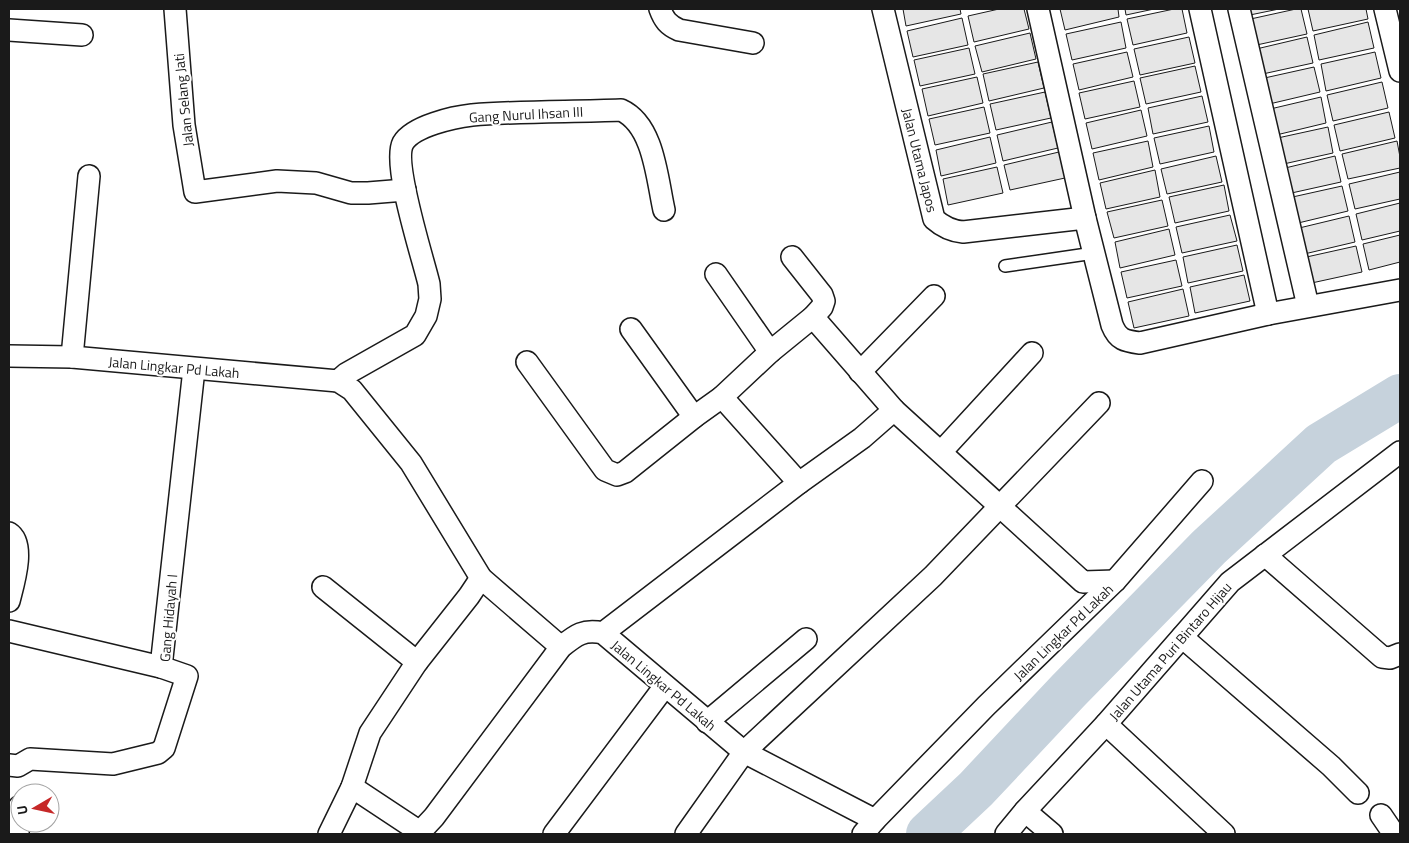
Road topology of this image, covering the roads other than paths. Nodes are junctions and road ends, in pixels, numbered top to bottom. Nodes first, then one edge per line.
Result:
1 (175, 9) edge
2 (660, 9) edge
3 (883, 9) edge
4 (1038, 9) edge
5 (1200, 9) edge
6 (1239, 9) edge
7 (1386, 9) edge
8 (9, 30) edge
9 (82, 35) dead end
10 (753, 43) dead end
11 (1400, 71) edge
12 (89, 176) dead end
13 (405, 190) junction
14 (664, 210) dead end
15 (1084, 218) junction
16 (1094, 253) junction
17 (792, 256) dead end
18 (1005, 266) dead end
19 (716, 274) dead end
20 (1400, 290) edge
21 (934, 296) dead end
22 (1308, 306) junction
23 (1268, 314) junction
24 (812, 317) junction
25 (631, 329) dead end
26 (770, 352) junction
27 (1032, 353) dead end
28 (9, 356) edge
29 (72, 357) junction
30 (527, 362) dead end
31 (194, 369) junction
32 (860, 372) junction
33 (345, 385) junction
34 (722, 397) junction
35 (1099, 403) dead end
36 (894, 410) junction
37 (694, 417) junction
38 (941, 452) junction
39 (1400, 454) edge
40 (1202, 481) dead end
41 (799, 483) junction
42 (1001, 506) junction
43 (9, 533) edge
44 (1265, 555) junction
45 (481, 578) junction
46 (1115, 581) junction
47 (323, 587) dead end
48 (9, 601) edge
49 (9, 631) edge
50 (603, 633) junction
51 (1182, 636) junction
52 (806, 640) dead end
53 (561, 647) junction
54 (1400, 654) edge
55 (417, 662) junction
56 (161, 668) junction
57 (665, 686) junction
58 (707, 722) junction
59 (1106, 724) junction
60 (744, 752) junction
61 (9, 765) edge
62 (352, 786) junction
63 (1358, 793) dead end
64 (1025, 811) junction
65 (1381, 815) dead end
66 (869, 827) edge
67 (422, 833) edge
68 (329, 834) edge
69 (554, 834) edge
70 (686, 834) edge
71 (1006, 834) edge
72 (1052, 834) edge
73 (1224, 834) edge
74 (1394, 834) edge

1 - 13 street, Jalan Selang Jati
2 - 10 street
3 - 15 street, Jalan Utama Japos
4 - 15 street
5 - 23 street
6 - 22 street
7 - 11 street
8 - 9 street
12 - 29 street
13 - 14 street, Gang Nurul Ihsan III
13 - 33 street, Gang Nurul Ihsan III
15 - 16 street
16 - 18 lane
16 - 23 street
17 - 24 street
19 - 26 street
20 - 22 street
21 - 32 street
22 - 23 street
24 - 26 street
24 - 32 street
25 - 37 street
26 - 34 street
27 - 38 street
28 - 29 street, Jalan Lingkar Pd Lakah
29 - 31 street, Jalan Lingkar Pd Lakah
30 - 37 street
31 - 33 street, Jalan Lingkar Pd Lakah
31 - 56 street, Gang Hidayah I
32 - 36 street
33 - 45 street
34 - 37 street
34 - 41 street
35 - 42 street
36 - 38 street
36 - 41 street
38 - 42 street
39 - 44 street, Jalan Utama Puri Bintaro Hijau
40 - 46 street, Jalan Lingkar Pd Lakah
41 - 50 street
42 - 46 street
42 - 60 street
43 - 48 street
44 - 51 street, Jalan Utama Puri Bintaro Hijau
44 - 54 street
45 - 53 street
45 - 55 street
46 - 66 street, Jalan Lingkar Pd Lakah
47 - 55 street
49 - 56 street
50 - 53 street, Jalan Lingkar Pd Lakah
50 - 57 street, Jalan Lingkar Pd Lakah
51 - 59 street, Jalan Utama Puri Bintaro Hijau
51 - 63 street
52 - 58 street
53 - 67 street, Jalan Lingkar Pd Lakah
55 - 62 street
56 - 61 street, Gang Hidayah I
57 - 58 street, Jalan Lingkar Pd Lakah
57 - 69 street
58 - 60 street, Jalan Lingkar Pd Lakah
59 - 64 street, Jalan Utama Puri Bintaro Hijau
59 - 73 street
60 - 66 street, Jalan Lingkar Pd Lakah
60 - 70 street
62 - 67 street
62 - 68 street
64 - 71 street, Jalan Utama Puri Bintaro Hijau
64 - 72 street
65 - 74 street

